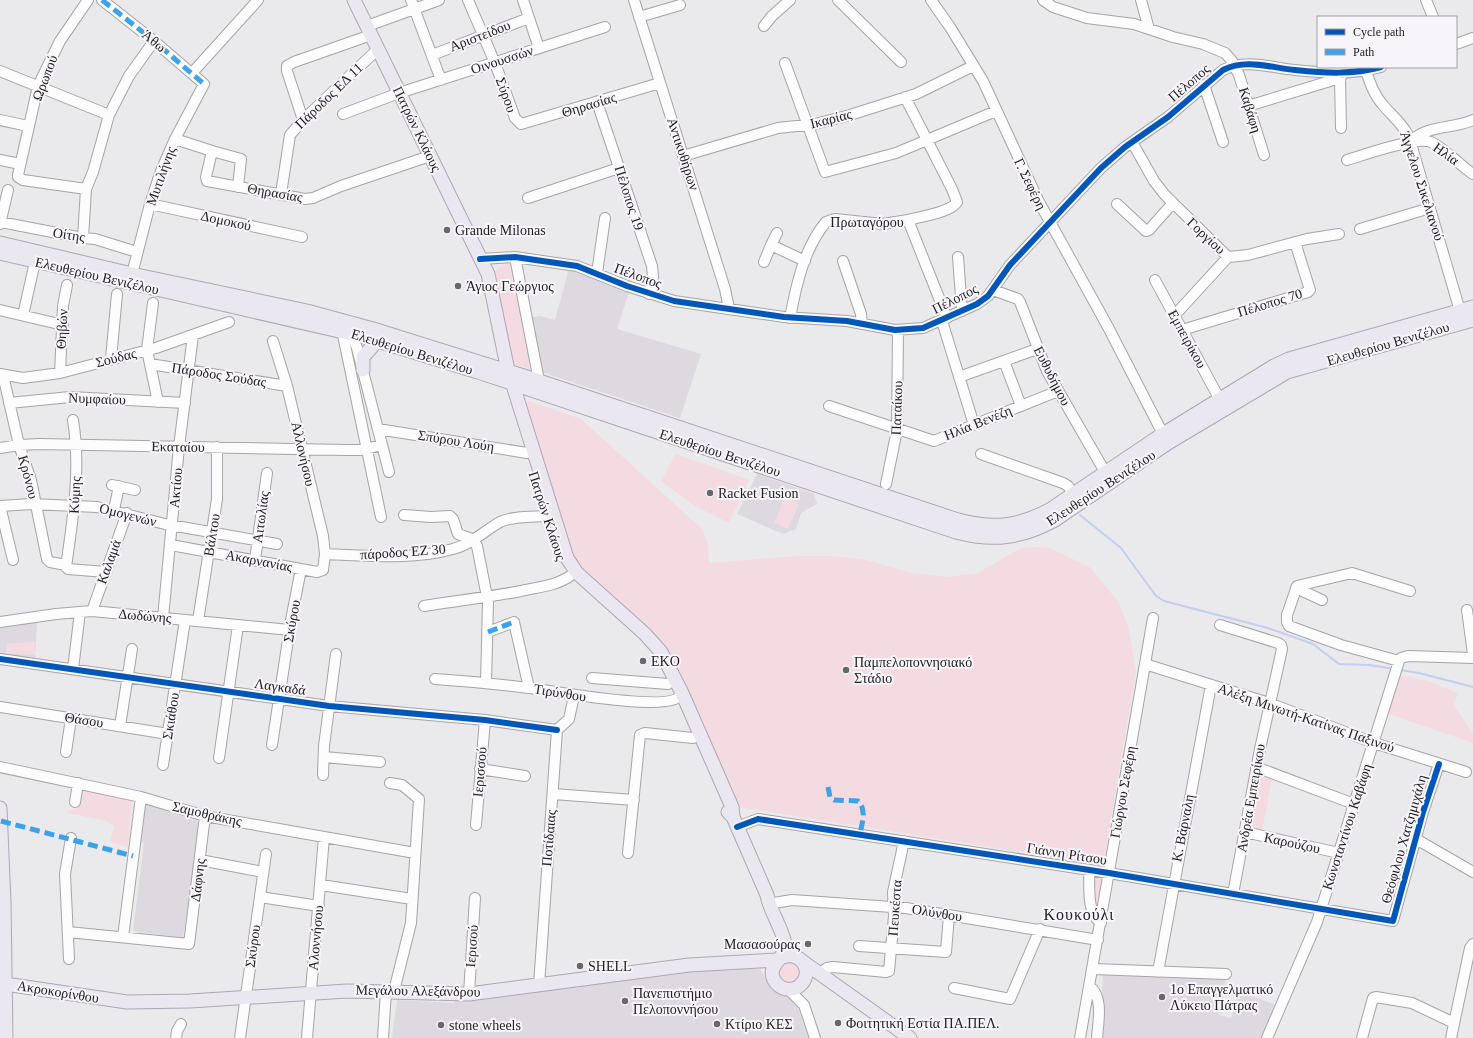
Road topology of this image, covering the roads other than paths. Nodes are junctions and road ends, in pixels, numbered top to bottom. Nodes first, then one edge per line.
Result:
1 (88, 0) edge
2 (102, 0) edge
3 (258, 0) edge
4 (354, 0) edge
5 (439, 0) edge
6 (468, 0) edge
7 (522, 0) edge
8 (634, 0) edge
9 (790, 0) edge
10 (838, 0) edge
11 (931, 0) edge
12 (1043, 0) edge
13 (1141, 0) edge
14 (1426, 0) edge
15 (413, 4) edge
16 (680, 4) dead end
17 (1433, 16) edge
18 (639, 17) junction
19 (529, 18) junction
20 (764, 26) dead end
21 (605, 27) dead end
22 (1149, 29) junction
23 (369, 31) junction
24 (484, 36) junction
25 (1473, 38) edge
26 (154, 41) junction
27 (1457, 44) edge
28 (539, 48) junction
29 (378, 49) junction
30 (432, 55) junction
31 (901, 62) dead end
32 (495, 63) junction
33 (785, 63) dead end
34 (1234, 65) junction
35 (973, 66) junction
36 (1377, 68) edge
37 (0, 71) edge
38 (1366, 71) junction
39 (192, 73) junction
40 (1343, 75) junction
41 (441, 80) junction
42 (660, 83) junction
43 (204, 84) joint
44 (1204, 84) junction
45 (38, 86) junction
46 (399, 93) junction
47 (905, 97) junction
48 (597, 102) junction
49 (1248, 106) junction
50 (996, 111) junction
51 (343, 114) dead end
52 (109, 115) junction
53 (0, 120) edge
54 (303, 120) junction
55 (1473, 120) edge
56 (518, 123) joint
57 (809, 125) junction
58 (28, 126) junction
59 (1341, 128) dead end
60 (175, 139) junction
61 (927, 141) junction
62 (1132, 142) junction
63 (1223, 142) dead end
64 (1410, 142) junction
65 (212, 151) junction
66 (1264, 155) dead end
67 (430, 156) junction
68 (683, 156) junction
69 (0, 160) edge
70 (1346, 160) dead end
71 (20, 164) junction
72 (619, 168) junction
73 (1473, 174) edge
74 (238, 187) junction
75 (86, 189) junction
76 (8, 190) dead end
77 (281, 194) junction
78 (528, 198) dead end
79 (150, 204) junction
80 (1117, 204) dead end
81 (1172, 204) junction
82 (1430, 208) junction
83 (605, 218) dead end
84 (908, 220) junction
85 (0, 223) edge
86 (1050, 223) junction
87 (1360, 229) dead end
88 (777, 233) dead end
89 (1339, 234) dead end
90 (302, 237) dead end
91 (83, 238) junction
92 (1294, 242) junction
93 (0, 243) edge
94 (771, 245) junction
95 (137, 252) junction
96 (0, 253) edge
97 (515, 257) junction
98 (958, 257) dead end
99 (1228, 257) junction
100 (480, 259) junction
101 (805, 261) junction
102 (843, 261) dead end
103 (35, 262) junction
104 (764, 262) dead end
105 (597, 273) junction
106 (132, 274) junction
107 (1155, 280) dead end
108 (68, 285) dead end
109 (993, 290) junction
110 (117, 294) dead end
111 (649, 294) junction
112 (153, 303) dead end
113 (1473, 307) edge
114 (729, 308) junction
115 (0, 310) edge
116 (962, 311) junction
117 (1460, 311) junction
118 (23, 315) junction
119 (1174, 316) junction
120 (790, 318) junction
121 (944, 319) junction
122 (1473, 320) edge
123 (229, 322) dead end
124 (862, 324) junction
125 (63, 325) junction
126 (348, 329) junction
127 (898, 330) junction
128 (1182, 330) junction
129 (193, 335) junction
130 (273, 341) dead end
131 (377, 341) junction
132 (1037, 349) junction
133 (147, 350) junction
134 (111, 359) junction
135 (1004, 361) junction
136 (150, 364) junction
137 (363, 370) junction
138 (189, 371) junction
139 (60, 373) junction
140 (1, 374) edge
141 (507, 377) junction
142 (960, 377) junction
143 (539, 381) junction
144 (287, 386) junction
145 (1058, 391) junction
146 (1219, 398) junction
147 (158, 402) junction
148 (9, 403) junction
149 (185, 403) junction
150 (828, 406) dead end
151 (1021, 406) junction
152 (73, 420) dead end
153 (974, 425) junction
154 (378, 429) junction
155 (897, 430) junction
156 (1163, 434) junction
157 (19, 445) junction
158 (382, 445) junction
159 (77, 446) junction
160 (179, 447) junction
161 (218, 447) junction
162 (0, 448) edge
163 (367, 448) junction
164 (301, 449) junction
165 (530, 452) junction
166 (981, 454) dead end
167 (389, 472) dead end
168 (1106, 472) junction
169 (267, 473) dead end
170 (886, 484) dead end
171 (135, 490) dead end
172 (1073, 494) junction
173 (36, 504) junction
174 (74, 505) junction
175 (0, 506) edge
176 (114, 510) junction
177 (127, 513) junction
178 (404, 515) dead end
179 (546, 516) junction
180 (381, 517) dead end
181 (173, 525) junction
182 (213, 531) junction
183 (258, 540) junction
184 (474, 540) junction
185 (171, 544) junction
186 (277, 544) dead end
187 (209, 551) junction
188 (325, 554) junction
189 (13, 560) dead end
190 (255, 560) junction
191 (67, 567) junction
192 (301, 569) junction
193 (323, 570) joint
194 (106, 572) junction
195 (570, 576) junction
196 (1296, 588) junction
197 (1410, 591) dead end
198 (487, 597) junction
199 (1322, 600) dead end
200 (424, 606) dead end
201 (1467, 610) dead end
202 (80, 612) junction
203 (92, 612) junction
204 (163, 618) junction
205 (1153, 618) dead end
206 (185, 620) junction
207 (198, 621) junction
208 (0, 622) edge
209 (238, 625) junction
210 (1220, 625) dead end
211 (290, 630) junction
212 (488, 632) junction
213 (132, 649) dead end
214 (336, 654) dead end
215 (1473, 654) edge
216 (1473, 658) edge
217 (0, 659) edge
218 (1399, 661) junction
219 (1146, 664) junction
220 (73, 669) junction
221 (128, 677) junction
222 (592, 678) dead end
223 (435, 679) dead end
224 (486, 683) junction
225 (176, 684) junction
226 (668, 684) junction
227 (1211, 685) junction
228 (529, 688) junction
229 (228, 692) junction
230 (574, 696) junction
231 (679, 697) junction
232 (279, 699) junction
233 (1269, 703) junction
234 (329, 706) junction
235 (0, 707) edge
236 (71, 718) junction
237 (485, 720) junction
238 (120, 726) junction
239 (557, 730) junction
240 (168, 734) junction
241 (693, 738) junction
242 (1374, 742) junction
243 (272, 745) dead end
244 (66, 752) dead end
245 (324, 757) junction
246 (219, 758) dead end
247 (380, 762) dead end
248 (1439, 764) junction
249 (163, 765) dead end
250 (0, 767) edge
251 (1256, 767) junction
252 (480, 769) junction
253 (1466, 772) dead end
254 (323, 775) dead end
255 (525, 776) dead end
256 (78, 783) junction
257 (390, 783) dead end
258 (552, 794) junction
259 (141, 797) junction
260 (634, 800) junction
261 (75, 802) dead end
262 (1354, 804) junction
263 (0, 808) edge
264 (205, 816) junction
265 (735, 822) junction
266 (476, 825) dead end
267 (1245, 832) junction
268 (324, 837) junction
269 (71, 838) dead end
270 (1416, 839) junction
271 (904, 841) junction
272 (628, 853) dead end
273 (1339, 853) junction
274 (2, 854) edge
275 (266, 854) dead end
276 (415, 854) junction
277 (200, 860) junction
278 (1089, 870) junction
279 (263, 872) junction
280 (1473, 872) edge
281 (1109, 873) junction
282 (1173, 884) junction
283 (321, 885) junction
284 (1233, 894) junction
285 (260, 897) junction
286 (475, 898) dead end
287 (412, 899) junction
288 (771, 899) junction
289 (319, 906) junction
290 (894, 908) junction
291 (1321, 908) junction
292 (949, 915) junction
293 (2, 918) edge
294 (1393, 920) joint
295 (1100, 923) junction
296 (1040, 929) junction
297 (68, 932) junction
298 (123, 937) junction
299 (1098, 940) junction
300 (1473, 944) edge
301 (859, 946) dead end
302 (2, 948) edge
303 (892, 948) junction
304 (70, 959) dead end
305 (778, 959) junction
306 (800, 959) junction
307 (748, 961) junction
308 (1093, 969) junction
309 (1158, 972) junction
310 (820, 973) junction
311 (1226, 974) dead end
312 (774, 979) junction
313 (804, 981) junction
314 (5, 984) junction
315 (539, 985) junction
316 (1090, 986) junction
317 (840, 988) junction
318 (954, 988) dead end
319 (789, 990) junction
320 (390, 991) junction
321 (311, 992) junction
322 (469, 994) junction
323 (246, 996) junction
324 (2, 999) edge
325 (111, 1001) joint
326 (807, 1010) junction
327 (1454, 1023) junction
328 (181, 1024) dead end
329 (6, 1038) edge
330 (176, 1038) edge
331 (240, 1038) edge
332 (307, 1038) edge
333 (383, 1038) edge
334 (815, 1038) edge
335 (910, 1038) edge
336 (1080, 1038) edge
337 (1097, 1038) edge
338 (1267, 1038) edge
339 (1362, 1038) edge
340 (1451, 1038) edge

1 - 45 street, Ωρωπού
2 - 26 street, Άθω
3 - 39 street
4 - 23 main road, Πατρών Κλάους
5 - 15 street
6 - 24 street, Σύρου
7 - 19 street
8 - 18 street, Αντικυθήρων
9 - 20 street
10 - 31 street
11 - 35 street, Γ. Σεφέρη
12 - 22 street
13 - 22 street
14 - 17 street
15 - 23 street
15 - 30 street
16 - 18 street
18 - 42 street, Αντικυθήρων
19 - 24 street, Αριστείδου
19 - 28 street
21 - 28 street, Οινουσσών
22 - 34 street
23 - 29 main road, Πατρών Κλάους
23 - 54 street
24 - 30 street, Αριστείδου
24 - 32 street, Σύρου
25 - 27 street
26 - 39 street, Άθω
26 - 52 street
28 - 32 street, Οινουσσών
29 - 46 main road, Πατρών Κλάους
29 - 54 street, Πάροδος ΕΔ 11
30 - 41 street
32 - 41 street, Οινουσσών
32 - 56 street, Σύρου
33 - 57 street
34 - 40 street, Πέλοπος
34 - 44 street, Πέλοπος
34 - 49 street, Καβάφη
35 - 47 street, Ικαρίας
35 - 50 street, Γ. Σεφέρη
36 - 38 street, Πέλοπος
37 - 45 street
38 - 40 street, Πέλοπος
38 - 64 street, Άγγελου Σικελιανού
39 - 43 street, Άθω
40 - 49 street
40 - 59 street
41 - 46 street, Οινουσσών
42 - 48 street, Θηρασίας
42 - 68 street, Αντικυθήρων
43 - 60 street, Μυτιλήνης
44 - 62 street, Πέλοπος
44 - 63 street
45 - 52 street
45 - 58 street, Ωρωπού
46 - 51 street, Οινουσσών
46 - 67 main road, Πατρών Κλάους
47 - 57 street, Ικαρίας
47 - 61 street
48 - 56 street, Θηρασίας
48 - 72 street, Πέλοπος 19
49 - 66 street, Καβάφη
50 - 61 street
50 - 86 street, Γ. Σεφέρη
52 - 75 street
53 - 58 street
54 - 77 street, Πάροδος ΕΔ 11
55 - 64 street
57 - 61 street
57 - 68 street, Ικαρίας
58 - 71 street, Ωρωπού
60 - 65 street
60 - 79 street, Μυτιλήνης
61 - 84 street
62 - 81 street, Γοργίου
62 - 86 street, Πέλοπος
64 - 70 street, Ηλία
64 - 73 street, Ηλία
64 - 82 street, Άγγελου Σικελιανού
65 - 74 street
65 - 74 street, Θηρασίας
67 - 77 street, Θηρασίας
67 - 100 main road, Πατρών Κλάους
68 - 114 street, Αντικυθήρων
69 - 71 street
71 - 75 street
72 - 78 street
72 - 111 street, Πέλοπος 19
74 - 77 street, Θηρασίας
75 - 91 street
76 - 85 street
79 - 90 street, Δομοκού
79 - 95 street, Μυτιλήνης
80 - 81 street
81 - 99 street, Γοργίου
82 - 87 street
82 - 117 street, Άγγελου Σικελιανού
83 - 105 street
84 - 101 street, Πρωταγόρου
84 - 121 street, Πρωταγόρου
85 - 91 street, Οίτης
86 - 109 street, Πέλοπος
86 - 156 street, Γ. Σεφέρη
88 - 94 street
89 - 92 street, Γοργίου
91 - 95 street, Οίτης
92 - 99 street, Γοργίου
92 - 128 street, Πέλοπος 70
93 - 106 main road, Ελευθερίου Βενιζέλου
94 - 101 street
94 - 104 street
95 - 106 street, Μυτιλήνης
96 - 103 main road, Ελευθερίου Βενιζέλου
97 - 100 street, Πέλοπος
97 - 105 street, Πέλοπος
97 - 143 street
98 - 116 street
99 - 119 street
100 - 141 main road, Πατρών Κλάους
101 - 120 street, Πρωταγόρου
102 - 124 street
103 - 118 street
103 - 126 main road, Ελευθερίου Βενιζέλου
105 - 111 street, Πέλοπος
106 - 126 main road, Ελευθερίου Βενιζέλου
107 - 119 street, Εμπειρίκου
108 - 125 street, Θηβών
109 - 116 street, Πέλοπος
109 - 132 street, Ευθυδήμου
110 - 134 street
111 - 114 street, Πέλοπος
112 - 133 street
113 - 117 main road, Ελευθερίου Βενιζέλου
114 - 120 street, Πέλοπος
115 - 118 street
116 - 121 street, Πέλοπος
117 - 146 main road, Ελευθερίου Βενιζέλου
118 - 125 street
119 - 128 street, Εμπειρίκου
120 - 124 street, Πέλοπος
121 - 127 street, Πέλοπος
121 - 142 street, Πρωταγόρου
122 - 141 main road, Ελευθερίου Βενιζέλου
123 - 129 street, Σούδας
124 - 127 street, Πέλοπος
125 - 139 street, Θηβών
126 - 131 main road, Ελευθερίου Βενιζέλου
126 - 137 street
126 - 141 main road, Ελευθερίου Βενιζέλου
126 - 163 street
127 - 155 street, Παταίκου
128 - 146 street, Εμπειρίκου
129 - 133 street, Σούδας
129 - 138 street, Ακτίου
130 - 144 street, Αλλονήσου
131 - 137 main road
131 - 141 main road, Ελευθερίου Βενιζέλου
132 - 135 street
132 - 145 street, Ευθυδήμου
133 - 134 street, Σούδας
133 - 136 street
134 - 139 street, Σούδας
135 - 142 street
135 - 151 street
136 - 138 street, Πάροδος Σούδας
136 - 147 street
137 - 154 street
138 - 144 street, Πάροδος Σούδας
138 - 149 street, Ακτίου
139 - 140 street, Σούδας
140 - 148 street, Κρόνου
141 - 143 main road, Ελευθερίου Βενιζέλου
141 - 165 main road, Πατρών Κλάους
142 - 153 street, Πρωταγόρου
143 - 172 main road, Ελευθερίου Βενιζέλου
144 - 164 street, Αλλονήσου
145 - 151 street, Ηλία Βενέζη
145 - 168 street, Ευθυδήμου
146 - 156 main road, Ελευθερίου Βενιζέλου
147 - 148 street, Νυμφαίου
147 - 149 street, Νυμφαίου
148 - 157 street, Κρόνου
149 - 160 street, Ακτίου
150 - 155 street, Ηλία Βενέζη
151 - 153 street, Ηλία Βενέζη
152 - 159 street, Κύμης
153 - 155 street, Ηλία Βενέζη
154 - 158 street
154 - 165 street, Σπύρου Λούη
155 - 170 street, Παταίκου
156 - 168 main road, Ελευθερίου Βενιζέλου
157 - 159 street, Εκαταίου
157 - 162 street, Εκαταίου
157 - 173 street, Κρόνου
158 - 163 street, Εκαταίου
158 - 167 street
159 - 160 street, Εκαταίου
159 - 174 street, Κύμης
160 - 161 street, Εκαταίου
160 - 181 street, Ακτίου
161 - 164 street, Εκαταίου
161 - 182 street, Βάλτου
163 - 164 street, Εκαταίου
163 - 180 street
164 - 188 street, Αλλονήσου
165 - 179 main road, Πατρών Κλάους
165 - 231 main road, Πατρών Κλάους
166 - 172 street
168 - 172 main road, Ελευθερίου Βενιζέλου
169 - 183 street, Αιτωλίας
171 - 176 street
173 - 174 street, Ομογενών
173 - 175 street, Ομογενών
173 - 191 street, Κρόνου
174 - 176 street, Ομογενών
174 - 191 street, Κύμης
175 - 189 street
176 - 177 street, Ομογενών
177 - 181 street, Ομογενών
177 - 194 street, Καλαμά
178 - 184 street
179 - 184 street, πάροδος ΕΖ 30
179 - 195 main road, Πατρών Κλάους
181 - 182 street, Ομογενών
181 - 185 street, Ακτίου
182 - 183 street, Ομογενών
182 - 187 street, Βάλτου
183 - 186 street, Ομογενών
183 - 190 street, Αιτωλίας
184 - 188 street, πάροδος ΕΖ 30
184 - 198 street
185 - 187 street, Ακαρνανίας
185 - 204 street, Ακτίου
187 - 190 street, Ακαρνανίας
187 - 207 street, Βάλτου
188 - 193 street, Αλλονήσου
190 - 192 street, Ακαρνανίας
191 - 194 street
192 - 193 street, Ακαρνανίας
192 - 211 street, Σκύρου
194 - 203 street, Καλαμά
195 - 198 street
195 - 226 main road, Πατρών Κλάους
196 - 197 street
196 - 199 street
196 - 218 street
198 - 200 street
198 - 212 street
201 - 215 street
202 - 203 street, Δωδώνης
202 - 208 street, Δωδώνης
202 - 220 street
203 - 204 street, Δωδώνης
204 - 206 street, Δωδώνης
205 - 219 street, Γιώργου Σεφέρη
206 - 207 street, Δωδώνης
206 - 225 street, Σκιάθου
207 - 209 street, Δωδώνης
209 - 211 street, Δωδώνης
209 - 229 street
210 - 233 street, Ανδρέα Εμπειρίκου
211 - 232 street, Σκύρου
212 - 224 street
212 - 228 street
213 - 221 street
214 - 234 street
216 - 218 street
217 - 220 street, Λαγκαδά
218 - 242 street, Κωνσταντίνου Καβάφη
219 - 227 street, Αλέξη Μινωτή-Κατίνας Παξινού
219 - 281 street, Γιώργου Σεφέρη
220 - 221 street, Λαγκαδά
221 - 225 street, Λαγκαδά
221 - 238 street
222 - 226 street
223 - 224 street, Τιρύνθου
224 - 228 street, Τιρύνθου
225 - 229 street, Λαγκαδά
225 - 240 street, Σκιάθου
226 - 231 main road, Πατρών Κλάους
227 - 233 street, Αλέξη Μινωτή-Κατίνας Παξινού
227 - 282 street, Κ. Βάρναλη
228 - 230 street, Τιρύνθου
229 - 232 street, Λαγκαδά
229 - 246 street
230 - 231 street, Τιρύνθου
230 - 239 street
231 - 241 main road, Πατρών Κλάους
231 - 265 main road, Πατρών Κλάους
232 - 234 street, Λαγκαδά
232 - 243 street, Σκύρου
233 - 242 street, Αλέξη Μινωτή-Κατίνας Παξινού
233 - 251 street, Ανδρέα Εμπειρίκου
234 - 237 street, Λαγκαδά
234 - 245 street
235 - 236 street, Θάσου
236 - 238 street, Θάσου
236 - 244 street
237 - 239 street, Λαγκαδά
237 - 252 street, Ιερισσού
238 - 240 street, Θάσου
239 - 258 street, Ποτίδαιας
240 - 249 street, Σκιάθου
241 - 260 street
241 - 265 main road, Πατρών Κλάους
242 - 248 street, Αλέξη Μινωτή-Κατίνας Παξινού
242 - 262 street, Κωνσταντίνου Καβάφη
245 - 247 street
245 - 254 street
248 - 253 street, Αλέξη Μινωτή-Κατίνας Παξινού
248 - 270 street, Θεόφιλου Χατζημιχάλη
250 - 256 street, Σαμοθράκης
251 - 262 street
251 - 267 street, Ανδρέα Εμπειρίκου
252 - 255 street
252 - 266 street, Ιερισσού
256 - 259 street, Σαμοθράκης
256 - 261 street
257 - 276 street
258 - 260 street
258 - 315 street, Ποτίδαιας
259 - 264 street, Σαμοθράκης
259 - 298 street
260 - 272 street
262 - 273 street, Κωνσταντίνου Καβάφη
263 - 274 main road
264 - 268 street, Σαμοθράκης
264 - 277 street, Δάφνης
265 - 271 street, Γιάννη Ρίτσου
265 - 288 main road, Πατρών Κλάους
267 - 273 street, Καρούζου
267 - 284 street, Ανδρέα Εμπειρίκου
268 - 276 street, Σαμοθράκης
268 - 283 street, Αλοννήσου
269 - 297 street
270 - 280 street
270 - 294 street, Θεόφιλου Χατζημιχάλη
271 - 278 street, Γιάννη Ρίτσου
271 - 290 street, Πευκέστα
273 - 291 street, Κωνσταντίνου Καβάφη
274 - 293 main road
275 - 279 street, Σκύρου
276 - 287 street
277 - 279 street
277 - 298 street, Δάφνης
278 - 281 street, Γιάννη Ρίτσου
278 - 295 street
279 - 285 street, Σκύρου
281 - 282 street, Γιάννη Ρίτσου
281 - 295 street, Γιώργου Σεφέρη
282 - 284 street, Γιάννη Ρίτσου
282 - 309 street, Κ. Βάρναλη
283 - 287 street
283 - 289 street, Αλοννήσου
284 - 291 street, Γιάννη Ρίτσου
285 - 289 street
285 - 323 street, Σκύρου
286 - 322 street, Ιερισού
287 - 320 street
288 - 290 street, Ολύνθου
288 - 305 main road
288 - 306 main road
289 - 321 street, Αλοννήσου
290 - 292 street, Ολύνθου
290 - 303 street, Πευκέστα
291 - 294 street, Γιάννη Ρίτσου
291 - 338 street, Κωνσταντίνου Καβάφη
292 - 296 street, Ολύνθου
292 - 303 street
293 - 302 main road
295 - 299 street, Γιώργου Σεφέρη
296 - 299 street, Ολύνθου
296 - 318 street
297 - 298 street
297 - 304 street
299 - 308 street, Γιώργου Σεφέρη
300 - 327 street
301 - 303 street
302 - 314 main road
303 - 310 street, Πευκέστα
305 - 306 main road
305 - 307 main road, Μεγάλου Αλεξάνδρου
305 - 312 main road
306 - 310 main road
306 - 313 main road
307 - 312 main road
307 - 315 main road, Μεγάλου Αλεξάνδρου
308 - 309 street
308 - 316 street, Γιώργου Σεφέρη
309 - 311 street
310 - 317 main road
312 - 319 main road
313 - 317 main road
313 - 319 main road
313 - 326 street
314 - 324 main road
314 - 325 main road, Ακροκορίνθου
315 - 322 main road, Μεγάλου Αλεξάνδρου
316 - 336 street, Γιώργου Σεφέρη
316 - 337 street
317 - 335 main road
319 - 326 street
320 - 321 main road, Μεγάλου Αλεξάνδρου
320 - 322 main road, Μεγάλου Αλεξάνδρου
320 - 333 street
321 - 323 main road, Μεγάλου Αλεξάνδρου
321 - 332 street, Αλοννήσου
323 - 325 main road, Μεγάλου Αλεξάνδρου
323 - 331 street, Σκύρου
324 - 329 main road
326 - 334 street
327 - 339 street
327 - 340 street
328 - 330 street

